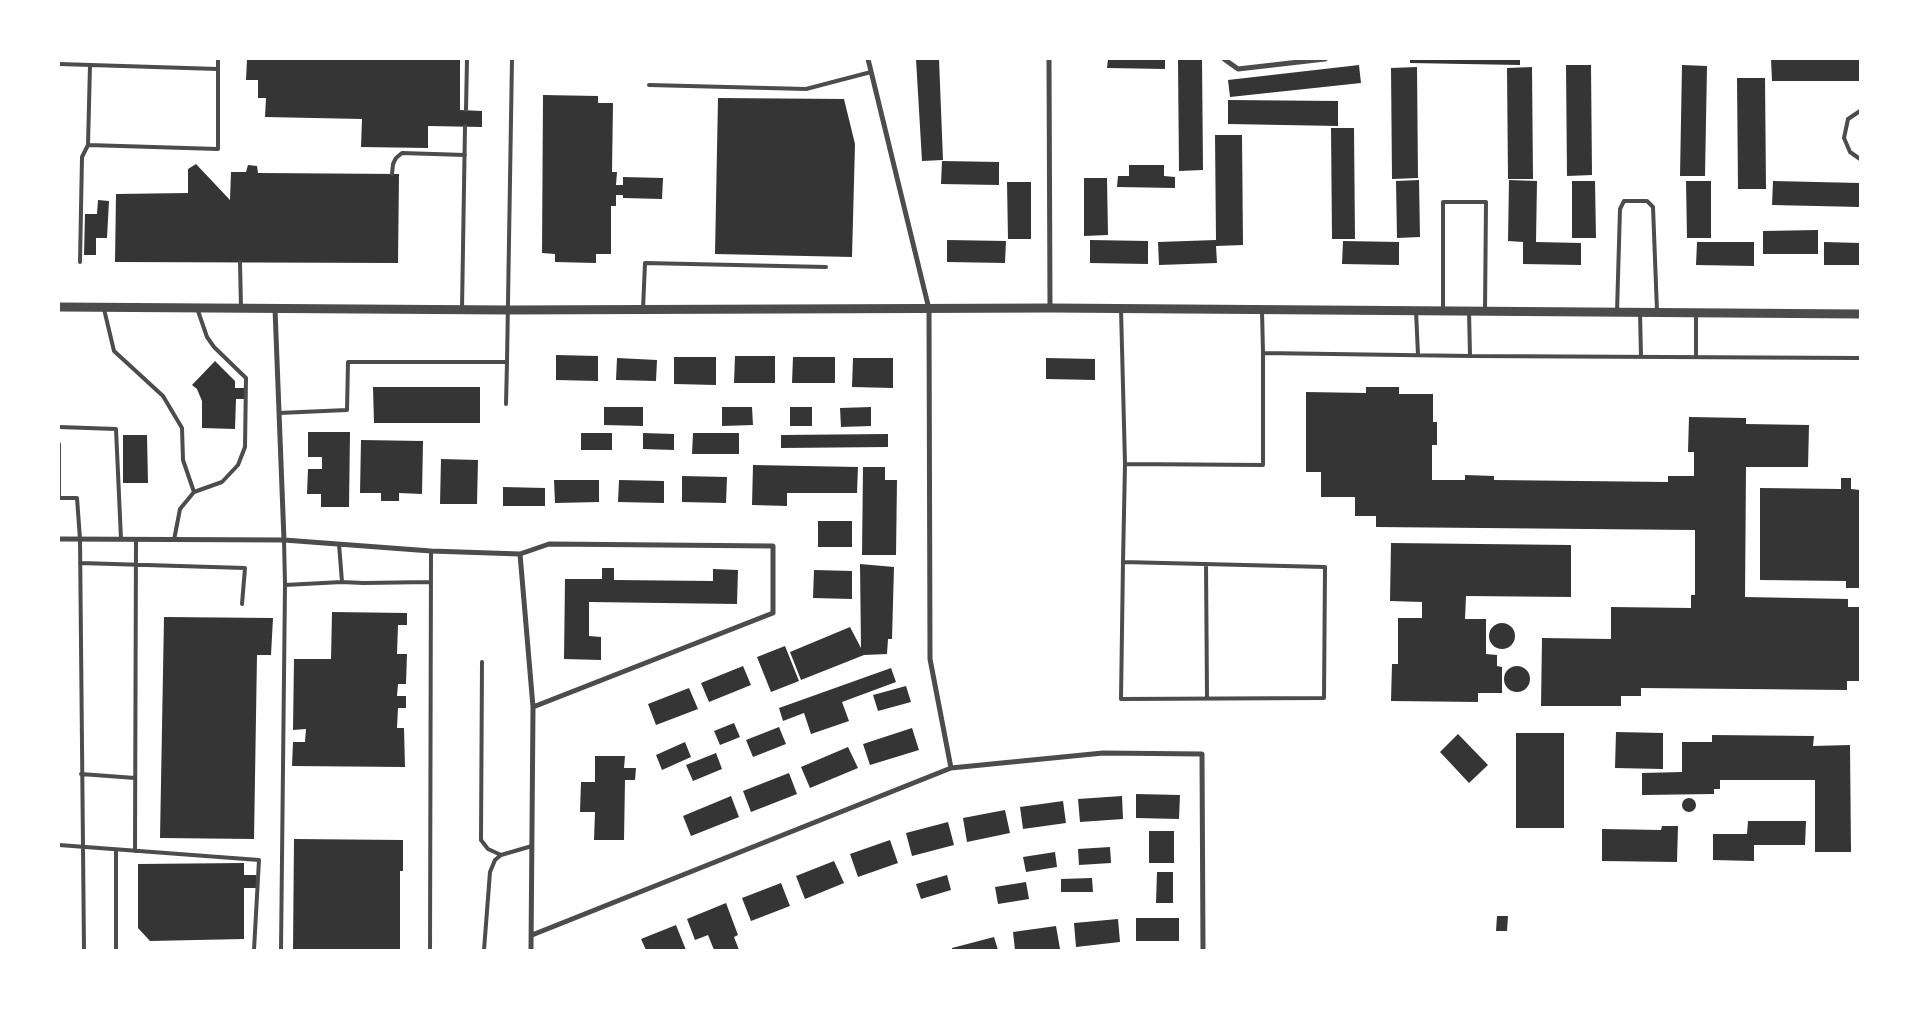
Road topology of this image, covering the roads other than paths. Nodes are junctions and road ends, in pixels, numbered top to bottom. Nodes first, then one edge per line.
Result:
1 (218, 59) edge
2 (466, 59) edge
3 (512, 59) edge
4 (868, 59) edge
5 (1049, 59) edge
6 (1224, 59) edge
7 (1325, 59) edge
8 (59, 64) edge
9 (90, 65) junction
10 (218, 69) junction
11 (872, 72) junction
12 (649, 85) dead end
13 (466, 110) dead end
14 (1860, 111) edge
15 (465, 126) dead end
16 (88, 145) junction
17 (465, 155) junction
18 (1860, 159) edge
19 (392, 174) dead end
20 (80, 262) dead end
21 (240, 262) dead end
22 (826, 267) dead end
23 (59, 307) edge
24 (104, 308) junction
25 (197, 308) junction
26 (240, 308) junction
27 (1050, 308) junction
28 (275, 309) junction
29 (462, 309) junction
30 (644, 309) junction
31 (929, 309) junction
32 (1121, 309) junction
33 (509, 310) junction
34 (1262, 310) junction
35 (1416, 311) junction
36 (1443, 311) junction
37 (1469, 311) junction
38 (1485, 311) junction
39 (1617, 312) junction
40 (1640, 312) junction
41 (1657, 312) junction
42 (1696, 312) junction
43 (1860, 314) edge
44 (1263, 353) junction
45 (1418, 355) junction
46 (1470, 356) junction
47 (1641, 356) junction
48 (1696, 357) junction
49 (1860, 358) edge
50 (507, 362) junction
51 (506, 404) dead end
52 (279, 413) junction
53 (59, 427) edge
54 (59, 444) edge
55 (1125, 464) junction
56 (194, 492) junction
57 (59, 498) edge
58 (59, 539) edge
59 (80, 539) junction
60 (121, 539) junction
61 (136, 539) junction
62 (174, 540) junction
63 (284, 540) junction
64 (339, 544) junction
65 (431, 551) junction
66 (520, 554) junction
67 (1123, 562) junction
68 (80, 563) junction
69 (1206, 564) junction
70 (136, 565) junction
71 (342, 582) junction
72 (431, 582) junction
73 (285, 585) junction
74 (242, 604) dead end
75 (482, 662) dead end
76 (1207, 698) junction
77 (533, 707) junction
78 (951, 768) junction
79 (82, 774) junction
80 (135, 778) junction
81 (59, 845) edge
82 (532, 846) junction
83 (82, 847) junction
84 (116, 850) junction
85 (135, 851) junction
86 (501, 855) junction
87 (532, 935) junction
88 (84, 950) edge
89 (116, 950) edge
90 (254, 950) edge
91 (281, 950) edge
92 (430, 950) edge
93 (484, 950) edge
94 (531, 950) edge
95 (1204, 950) edge

1 - 10 lane
2 - 13 lane
3 - 33 lane
4 - 11 street
5 - 27 street
6 - 7 street
8 - 9 lane
9 - 10 lane
9 - 16 lane
10 - 16 lane
11 - 12 lane
11 - 31 street
14 - 18 lane
15 - 17 lane
16 - 20 lane
17 - 19 lane
17 - 29 lane
21 - 26 lane
22 - 30 lane
23 - 24 street
24 - 25 street
24 - 56 lane
25 - 26 street
25 - 56 lane
26 - 28 street
27 - 31 street
27 - 32 street
28 - 29 street
28 - 52 street
29 - 33 street
30 - 31 street
30 - 33 street
31 - 78 street
32 - 34 street
32 - 55 lane
33 - 50 lane
34 - 35 street
34 - 44 lane
35 - 36 street
35 - 45 lane
36 - 37 street
36 - 38 lane
37 - 38 street
37 - 46 lane
38 - 39 street
39 - 40 street
39 - 41 lane
40 - 41 street
40 - 47 lane
41 - 42 street
42 - 43 street
42 - 48 lane
44 - 45 lane
44 - 55 lane
45 - 46 lane
46 - 47 lane
47 - 48 lane
48 - 49 lane
50 - 51 lane
50 - 52 lane
52 - 63 street
53 - 60 lane
54 - 57 lane
55 - 67 lane
56 - 62 lane
57 - 59 lane
58 - 59 street
59 - 60 street
59 - 68 lane
60 - 61 street
61 - 62 street
61 - 70 lane
62 - 63 street
63 - 64 street
63 - 73 lane
64 - 65 street
64 - 71 lane
65 - 66 street
65 - 72 lane
66 - 77 street
66 - 77 street
67 - 69 lane
67 - 76 lane
68 - 70 lane
68 - 79 lane
69 - 76 lane
69 - 76 lane
70 - 74 lane
70 - 80 lane
71 - 72 lane
71 - 73 lane
72 - 92 lane
73 - 91 lane
75 - 86 lane
77 - 82 street
78 - 87 street
78 - 95 street
79 - 80 lane
79 - 83 lane
80 - 85 lane
81 - 83 lane
82 - 86 lane
82 - 87 street
83 - 84 lane
83 - 88 lane
84 - 85 lane
84 - 89 lane
85 - 90 lane
86 - 93 lane
87 - 94 street

